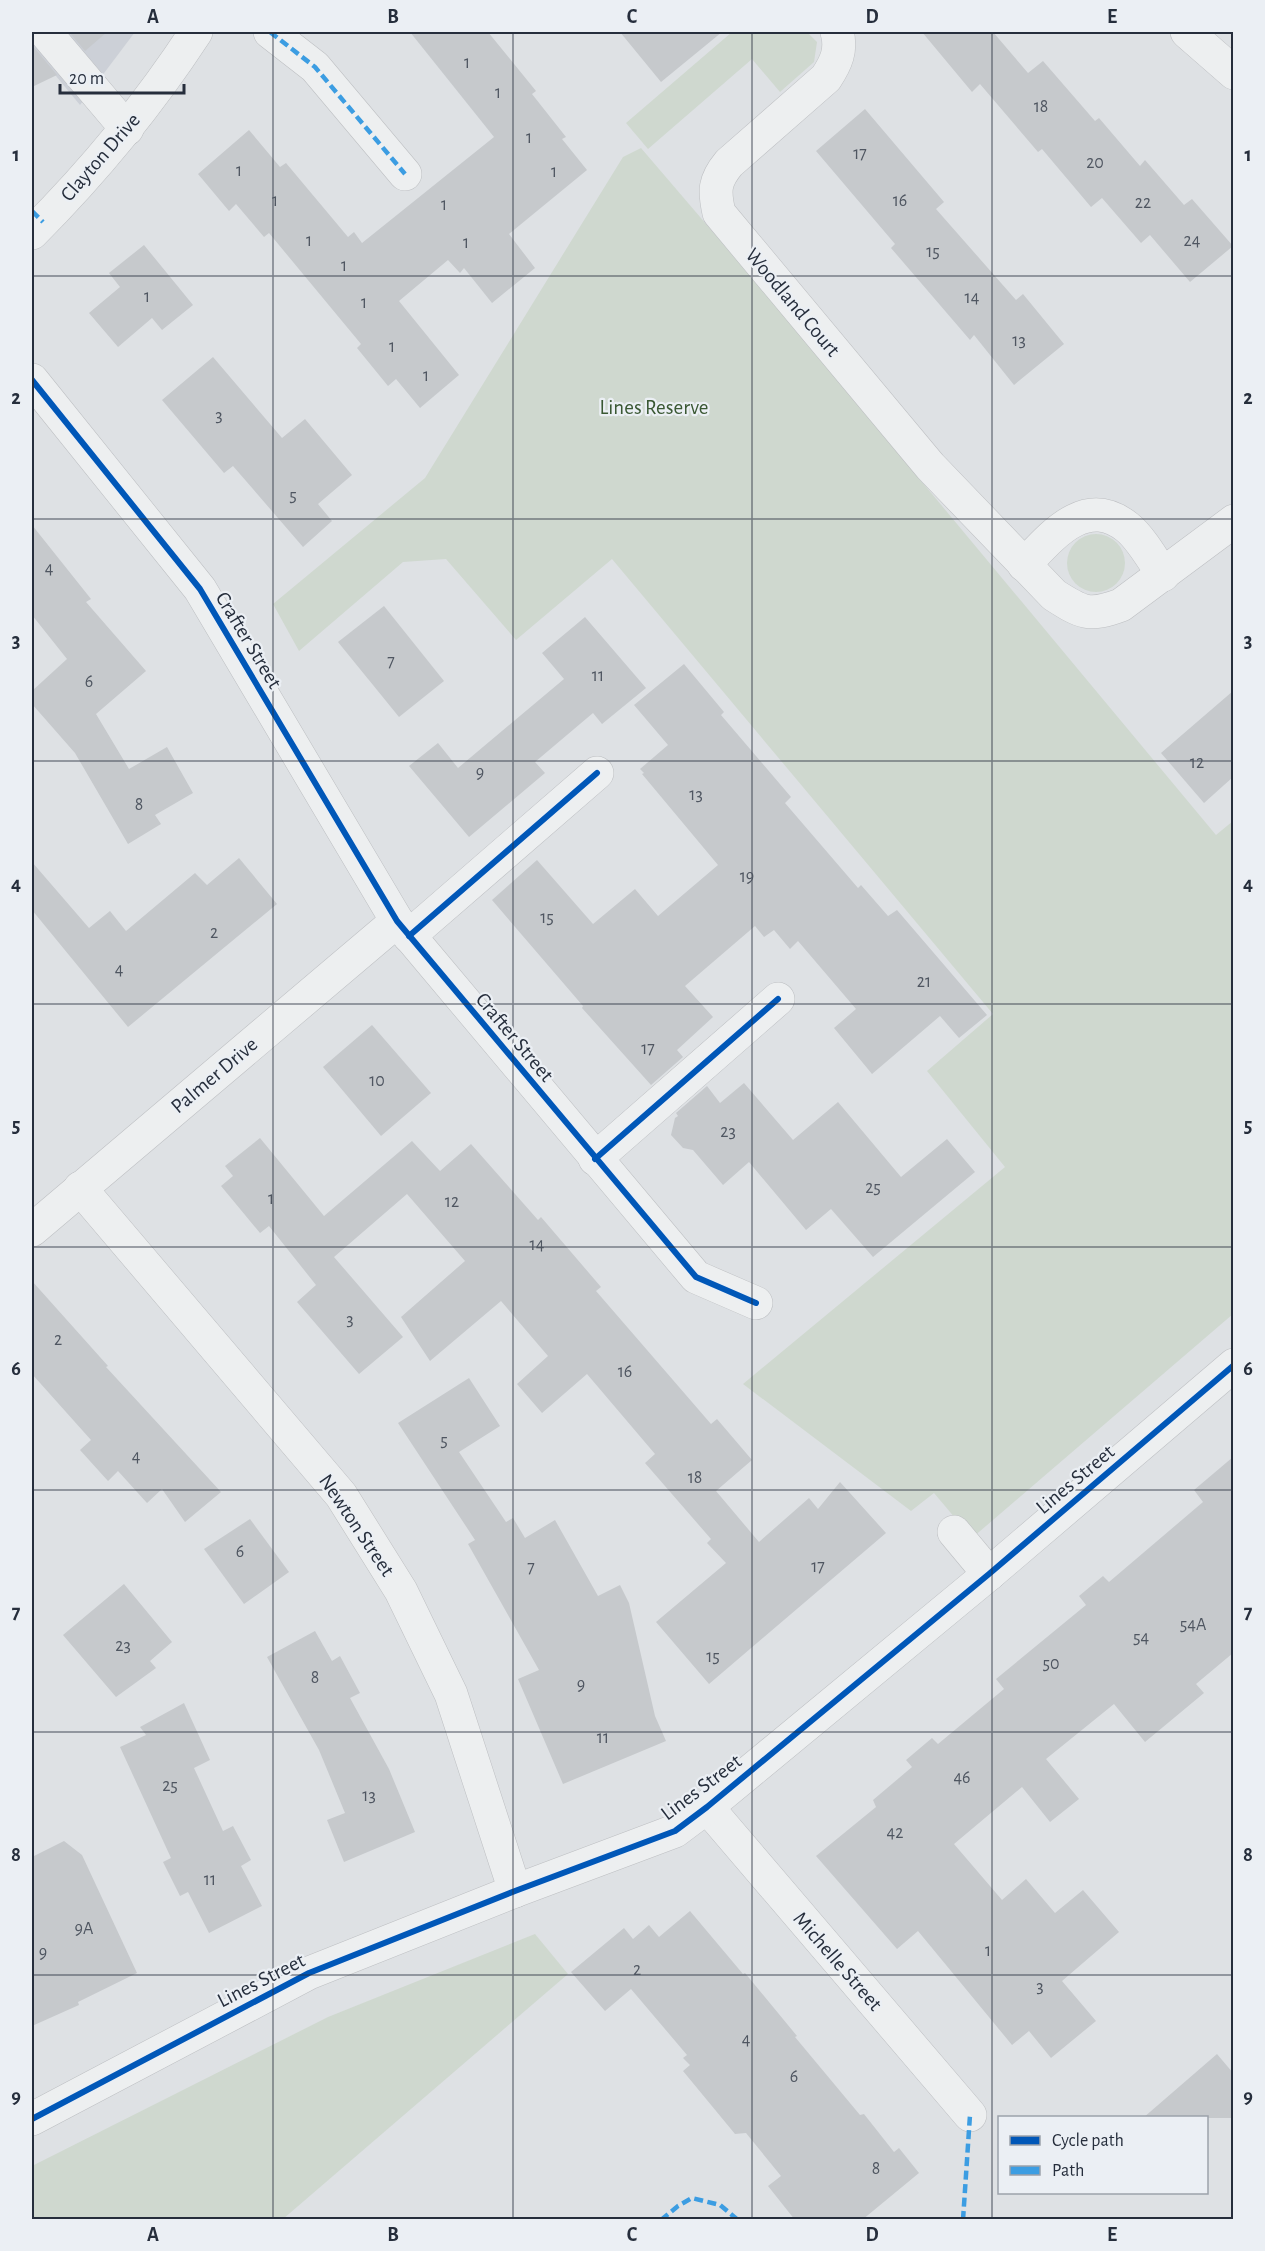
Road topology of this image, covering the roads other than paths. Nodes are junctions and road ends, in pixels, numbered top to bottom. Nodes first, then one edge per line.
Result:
1 (45, 32) edge
2 (196, 32) edge
3 (270, 32) edge
4 (837, 32) edge
5 (1187, 32) edge
6 (1233, 74) edge
7 (127, 129) junction
8 (405, 174) dead end
9 (35, 222) edge
10 (32, 380) edge
11 (1233, 521) edge
12 (1024, 565) junction
13 (1163, 575) junction
14 (597, 773) dead end
15 (403, 928) junction
16 (778, 999) dead end
17 (595, 1159) junction
18 (80, 1188) junction
19 (32, 1230) edge
20 (756, 1303) dead end
21 (1233, 1365) edge
22 (954, 1532) dead end
23 (989, 1574) junction
24 (707, 1807) junction
25 (514, 1891) junction
26 (970, 2115) dead end
27 (32, 2119) edge

1 - 7 street
2 - 7 street, Clayton Drive
3 - 8 street
4 - 12 street, Woodland Court
5 - 6 street
7 - 9 street, Clayton Drive
10 - 15 street, Crafter Street
11 - 13 street, Woodland Court
12 - 13 street, Woodland Court
12 - 13 street
14 - 15 street
15 - 17 street, Crafter Street
15 - 18 street, Palmer Drive
16 - 17 street
17 - 20 street, Crafter Street
18 - 19 street, Palmer Drive
18 - 25 street, Newton Street
21 - 23 street, Lines Street
22 - 23 street
23 - 24 street, Lines Street
24 - 25 street, Lines Street
24 - 26 street, Michelle Street
25 - 27 street, Lines Street

